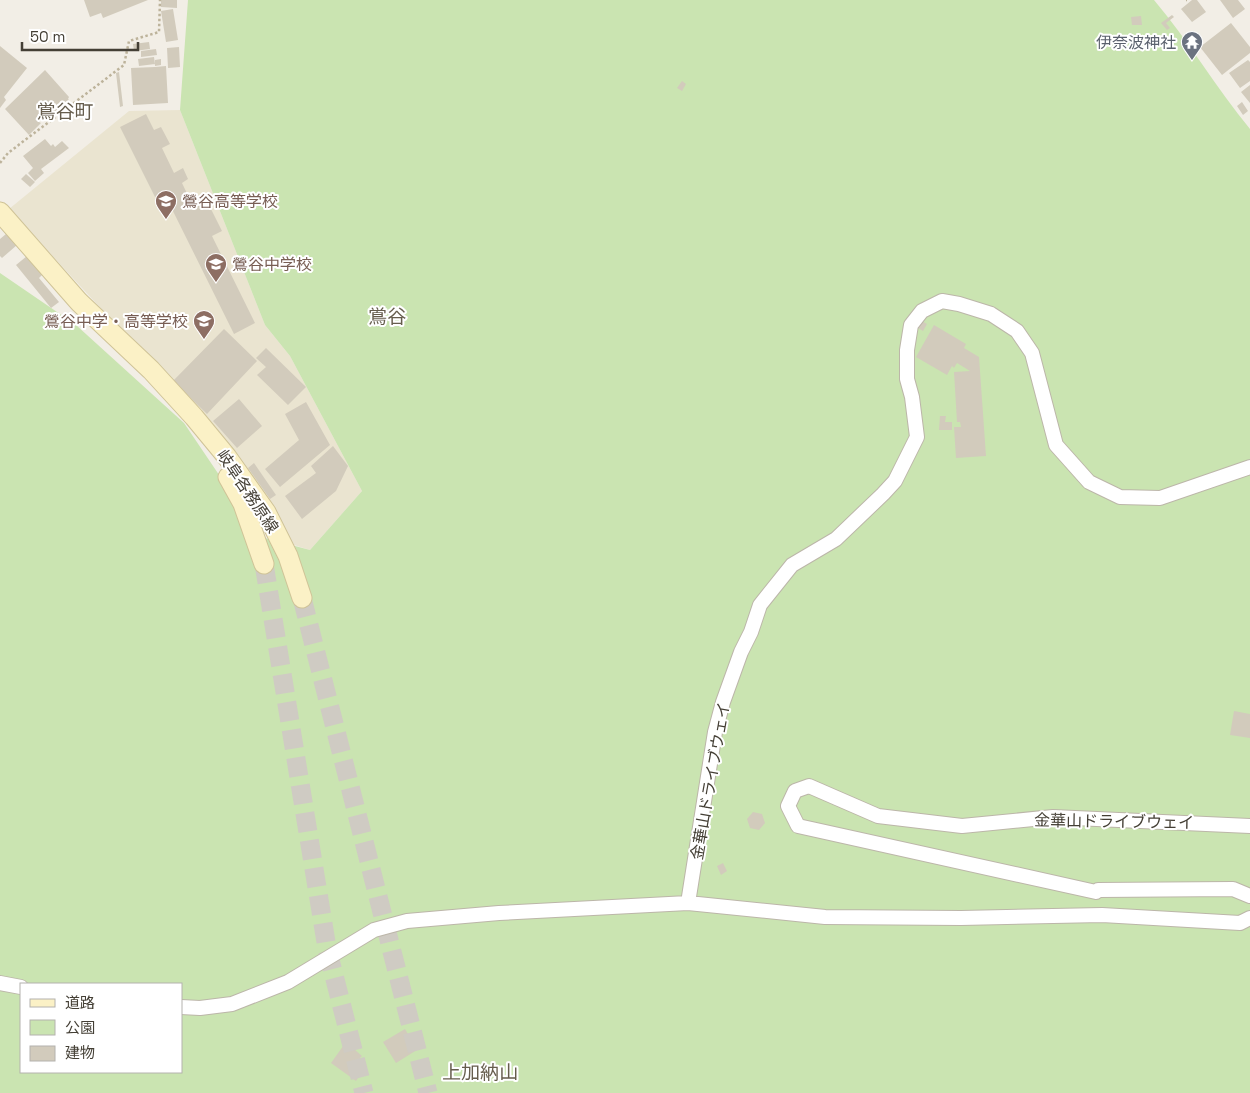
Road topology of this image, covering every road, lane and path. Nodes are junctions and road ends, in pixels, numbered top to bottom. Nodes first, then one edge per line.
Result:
1 (160, 0) edge
2 (0, 162) edge
3 (0, 212) edge
4 (194, 417) junction
5 (1250, 467) edge
6 (264, 564) tunnel mouth
7 (302, 598) tunnel mouth
8 (1250, 826) edge
9 (1250, 896) edge
10 (688, 903) junction
11 (1250, 918) edge
12 (0, 983) edge
13 (20, 988) edge
14 (182, 1007) edge

1 - 2 path
3 - 4 main road, 岐阜各務原線
4 - 6 main road, 岐阜各務原線
4 - 7 main road, 岐阜各務原線
5 - 10 street, 金華山ドライブウェイ
8 - 9 street, 金華山ドライブウェイ
10 - 11 street
10 - 14 street
12 - 13 street

